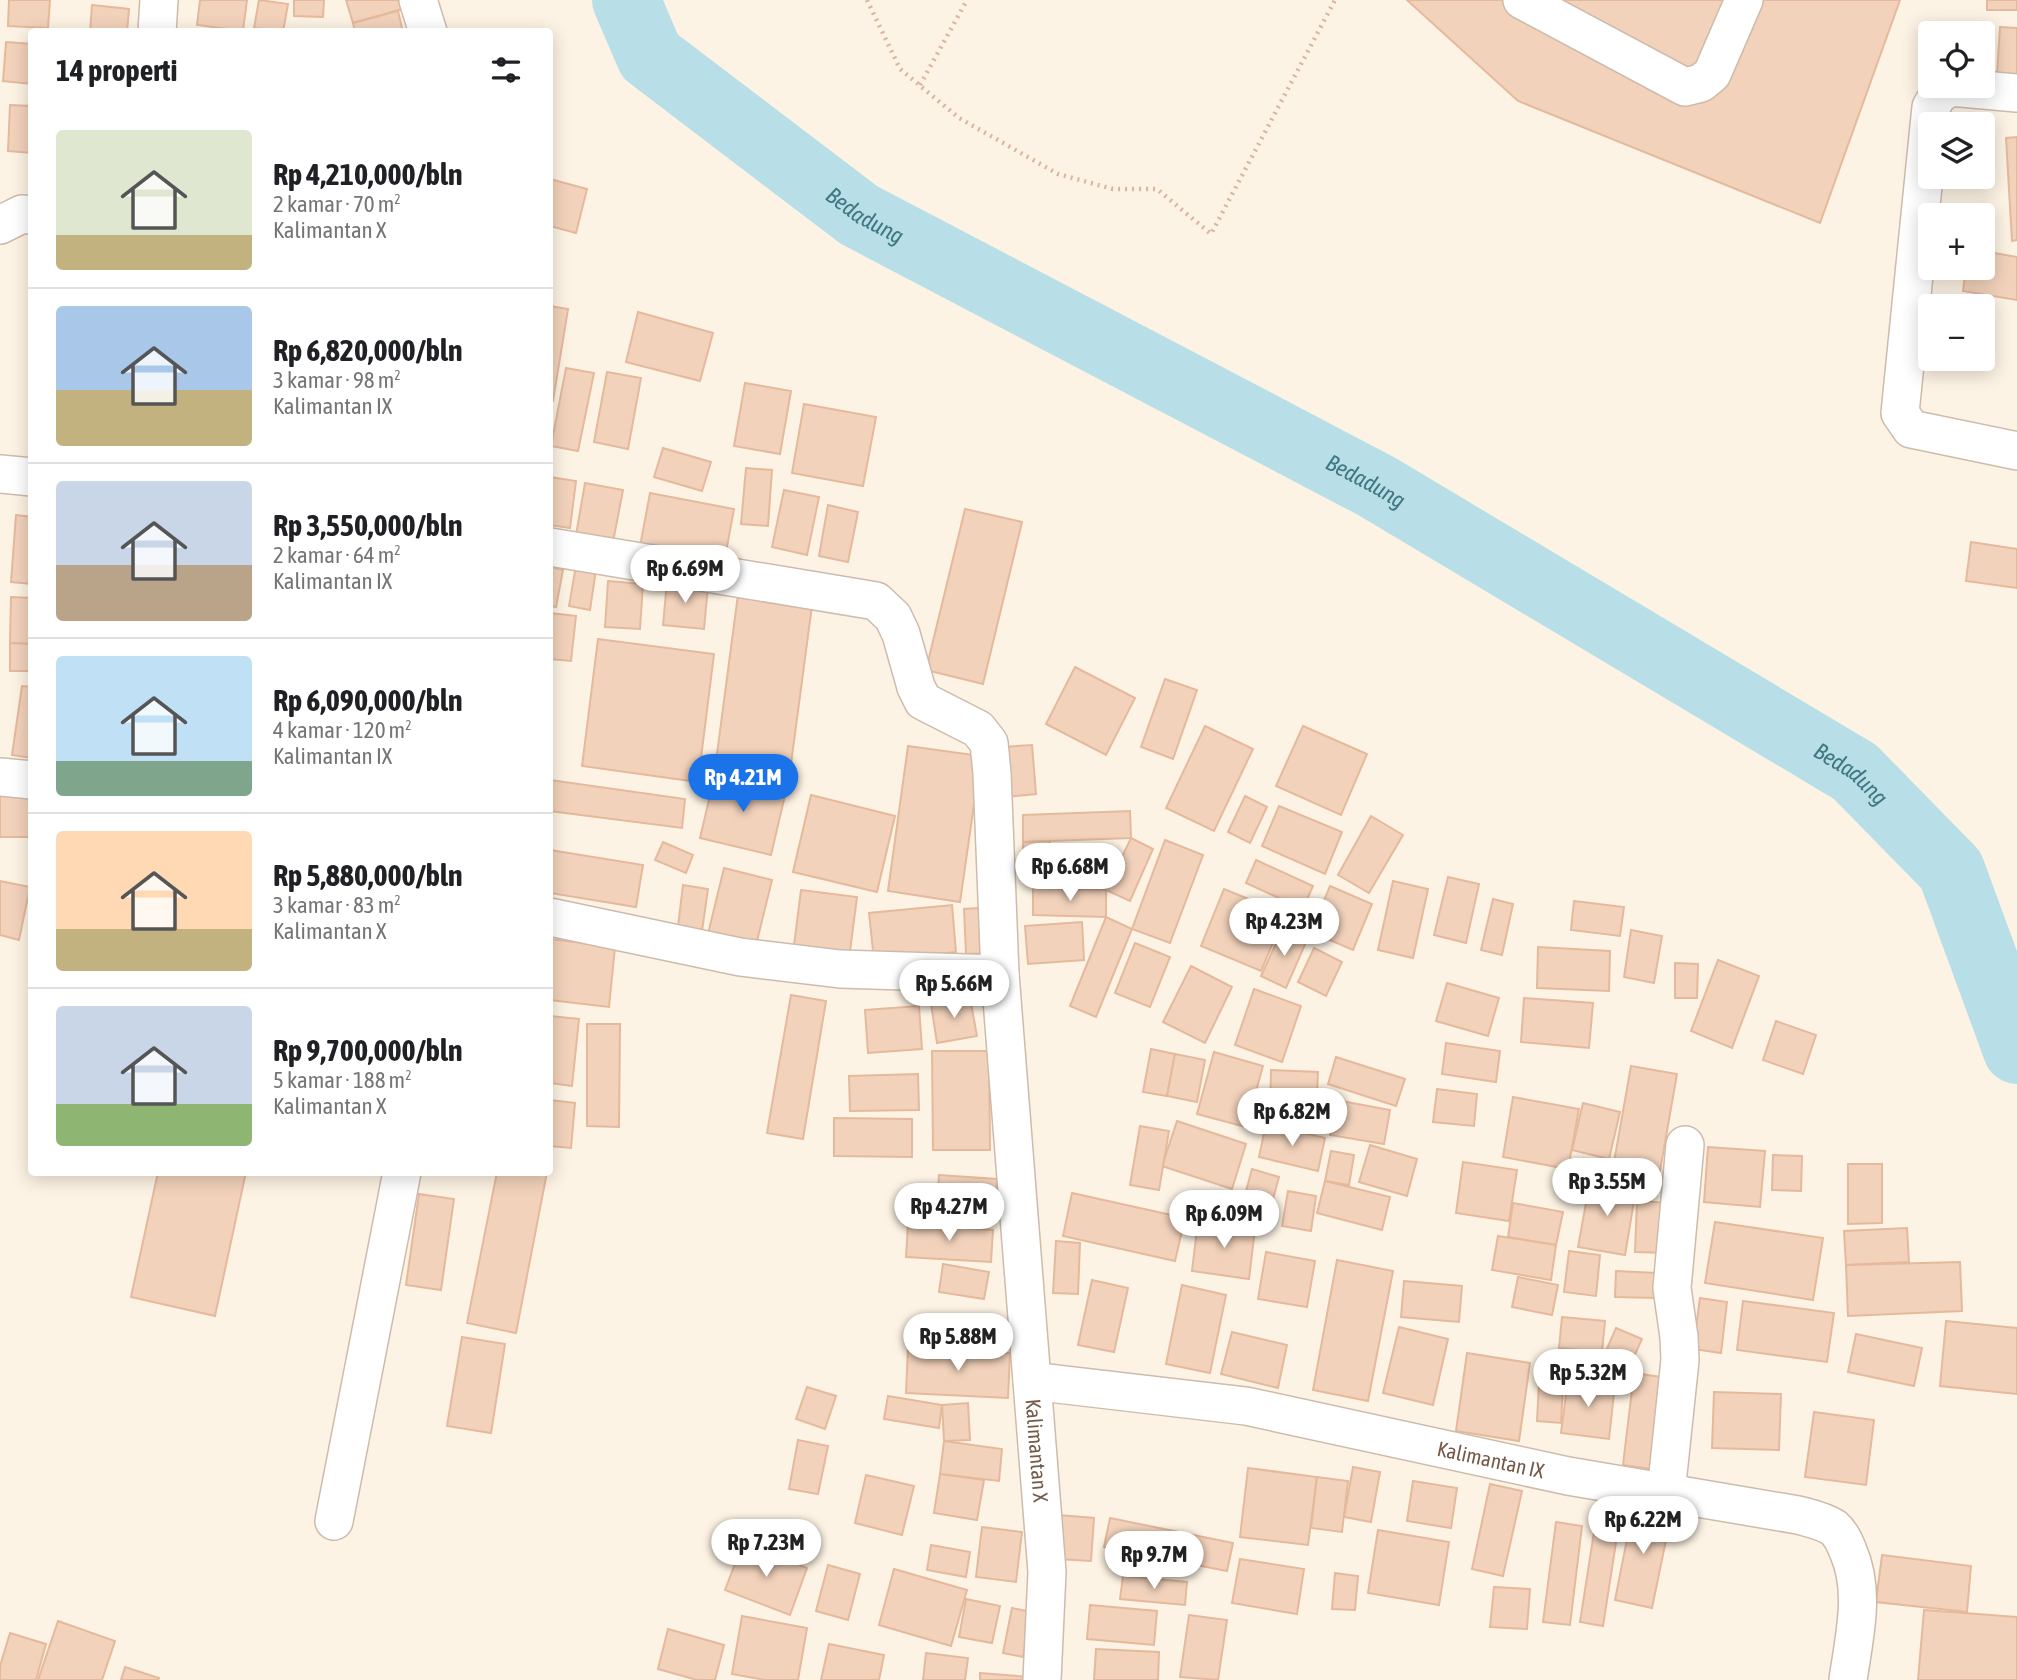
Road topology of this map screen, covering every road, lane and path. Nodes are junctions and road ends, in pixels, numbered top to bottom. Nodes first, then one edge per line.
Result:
1 (159, 0) edge
2 (418, 0) edge
3 (867, 0) edge
4 (967, 0) edge
5 (1335, 0) edge
6 (1522, 0) edge
7 (1744, 0) edge
8 (157, 28) edge
9 (427, 28) edge
10 (920, 86) junction
11 (2017, 93) edge
12 (28, 215) edge
13 (0, 225) edge
14 (2017, 451) edge
15 (0, 474) edge
16 (28, 477) edge
17 (553, 547) edge
18 (0, 777) edge
19 (28, 780) edge
20 (553, 917) edge
21 (1000, 975) junction
22 (1685, 1145) dead end
23 (401, 1176) edge
24 (1032, 1381) junction
25 (1666, 1493) junction
26 (334, 1521) dead end
27 (1042, 1680) edge
28 (1848, 1680) edge

1 - 8 street
2 - 9 street
3 - 10 path
4 - 10 path
5 - 10 path
6 - 7 street
11 - 14 street
12 - 13 street
15 - 16 street
17 - 21 street, Kalimantan X
18 - 19 street
20 - 21 street
21 - 24 street, Kalimantan X
22 - 25 street
23 - 26 street
24 - 25 street, Kalimantan IX
24 - 27 street, Kalimantan X
25 - 28 street, Kalimantan IX

